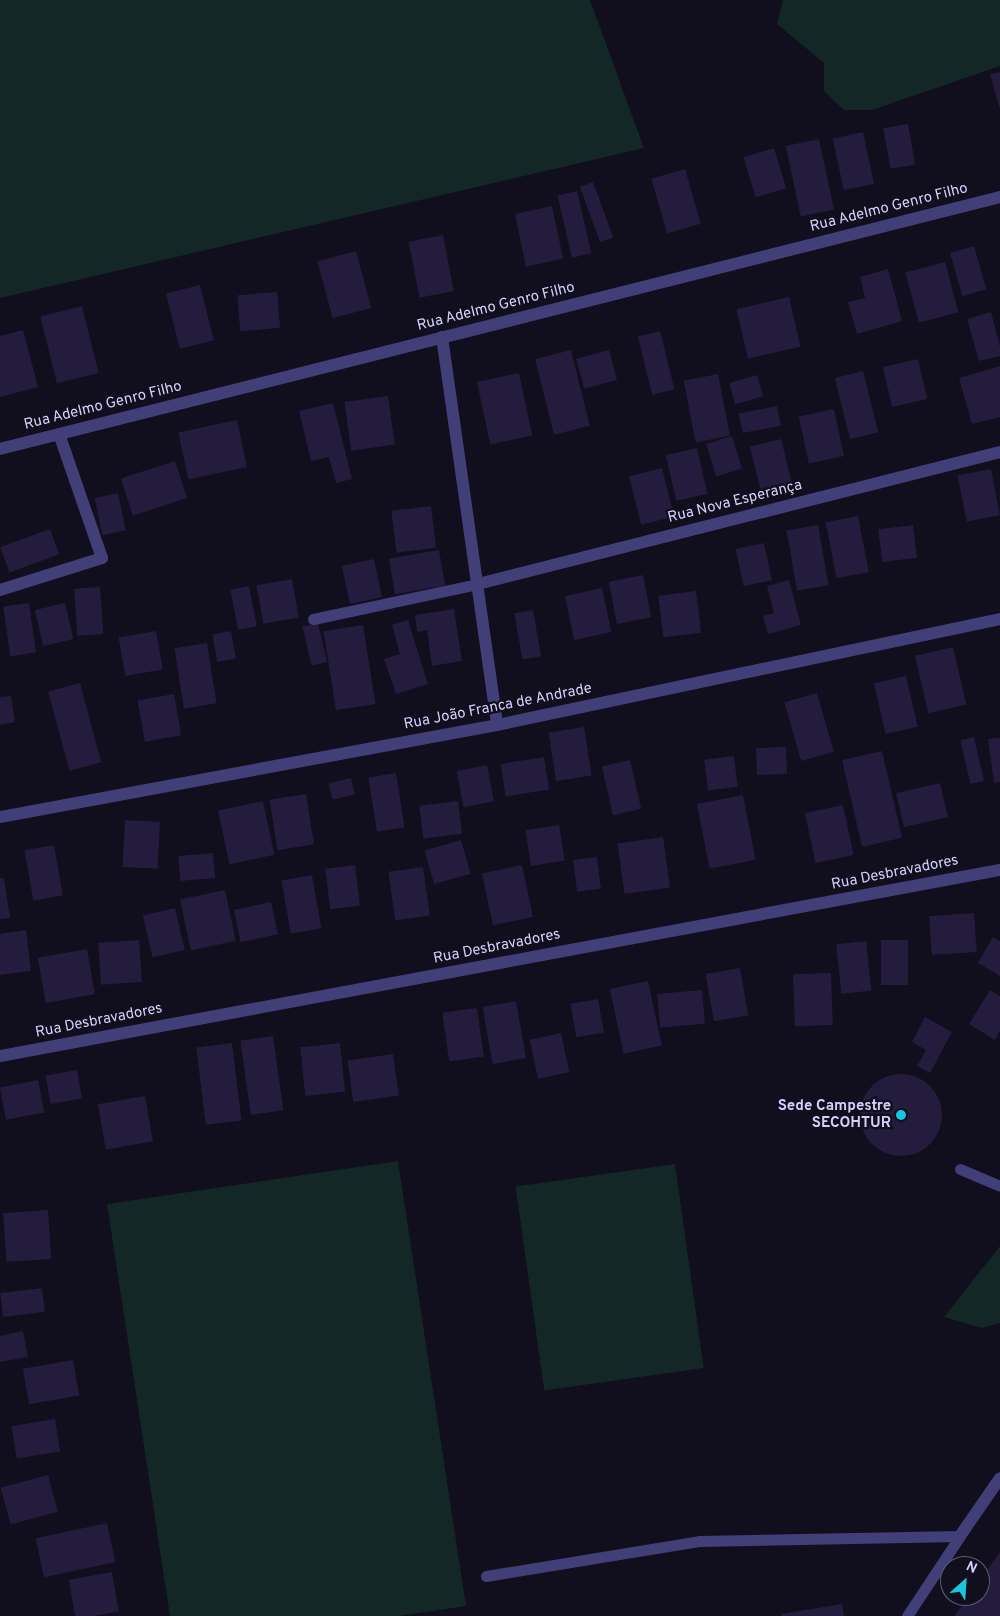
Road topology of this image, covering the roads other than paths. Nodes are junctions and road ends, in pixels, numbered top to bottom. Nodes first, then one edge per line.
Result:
1 (1000, 197) edge
2 (442, 337) junction
3 (59, 434) junction
4 (0, 449) edge
5 (1000, 452) edge
6 (478, 584) junction
7 (0, 590) edge
8 (314, 619) dead end
9 (1000, 619) edge
10 (497, 725) junction
11 (0, 817) edge
12 (1000, 870) edge
13 (0, 1056) edge
14 (960, 1169) dead end
15 (1000, 1186) edge
16 (1000, 1478) edge
17 (960, 1536) junction
18 (486, 1576) dead end
19 (907, 1616) edge

1 - 2 street, Rua Adelmo Genro Filho
2 - 3 street, Rua Adelmo Genro Filho
2 - 6 street
3 - 4 street, Rua Adelmo Genro Filho
3 - 7 street
5 - 6 street, Rua Nova Esperança
6 - 8 lane
6 - 10 street
9 - 10 street, Rua João Franca de Andrade
10 - 11 street, Rua João Franca de Andrade
12 - 13 street, Rua Desbravadores
14 - 15 lane
16 - 17 street
17 - 18 lane
17 - 19 lane

